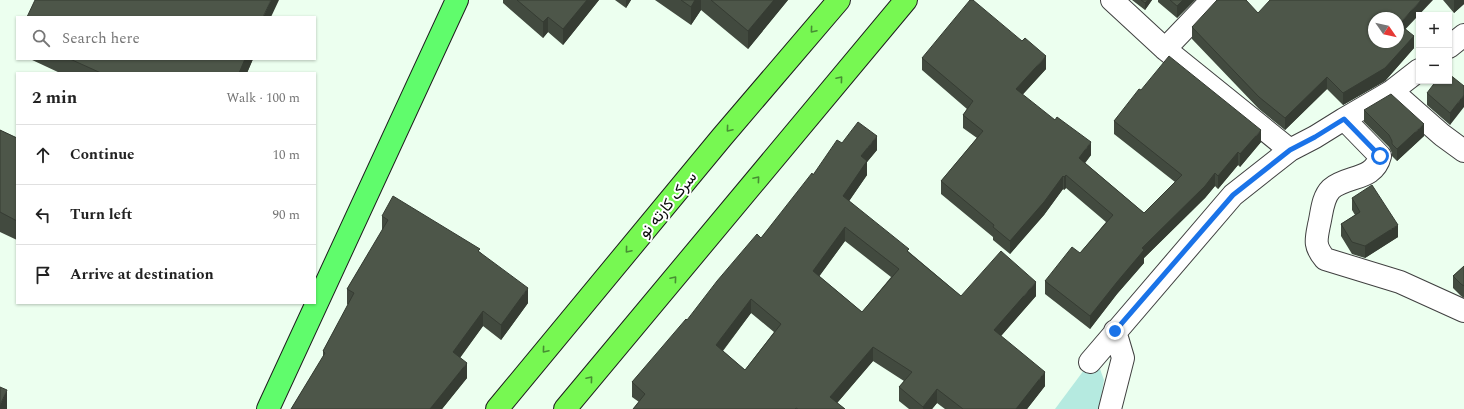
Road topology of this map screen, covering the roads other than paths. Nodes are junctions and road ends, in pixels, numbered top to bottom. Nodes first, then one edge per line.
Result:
1 (457, 0) edge
2 (839, 0) edge
3 (906, 0) edge
4 (1112, 0) edge
5 (1212, 0) edge
6 (1166, 49) junction
7 (1416, 72) edge
8 (1392, 91) junction
9 (1344, 119) junction
10 (1290, 150) junction
11 (1464, 151) edge
12 (1464, 311) edge
13 (1115, 331) junction
14 (1090, 362) dead end
15 (268, 409) edge
16 (497, 409) edge
17 (565, 409) edge
18 (1110, 409) edge

1 - 15 main road
2 -> 16 highway, سرک کارته نو
17 -> 3 highway
4 - 6 street
5 - 6 street
6 - 10 street
7 - 8 street
8 - 9 street
8 - 11 street
9 - 10 street
9 - 12 street
10 - 13 street
13 - 14 street
13 - 18 street

